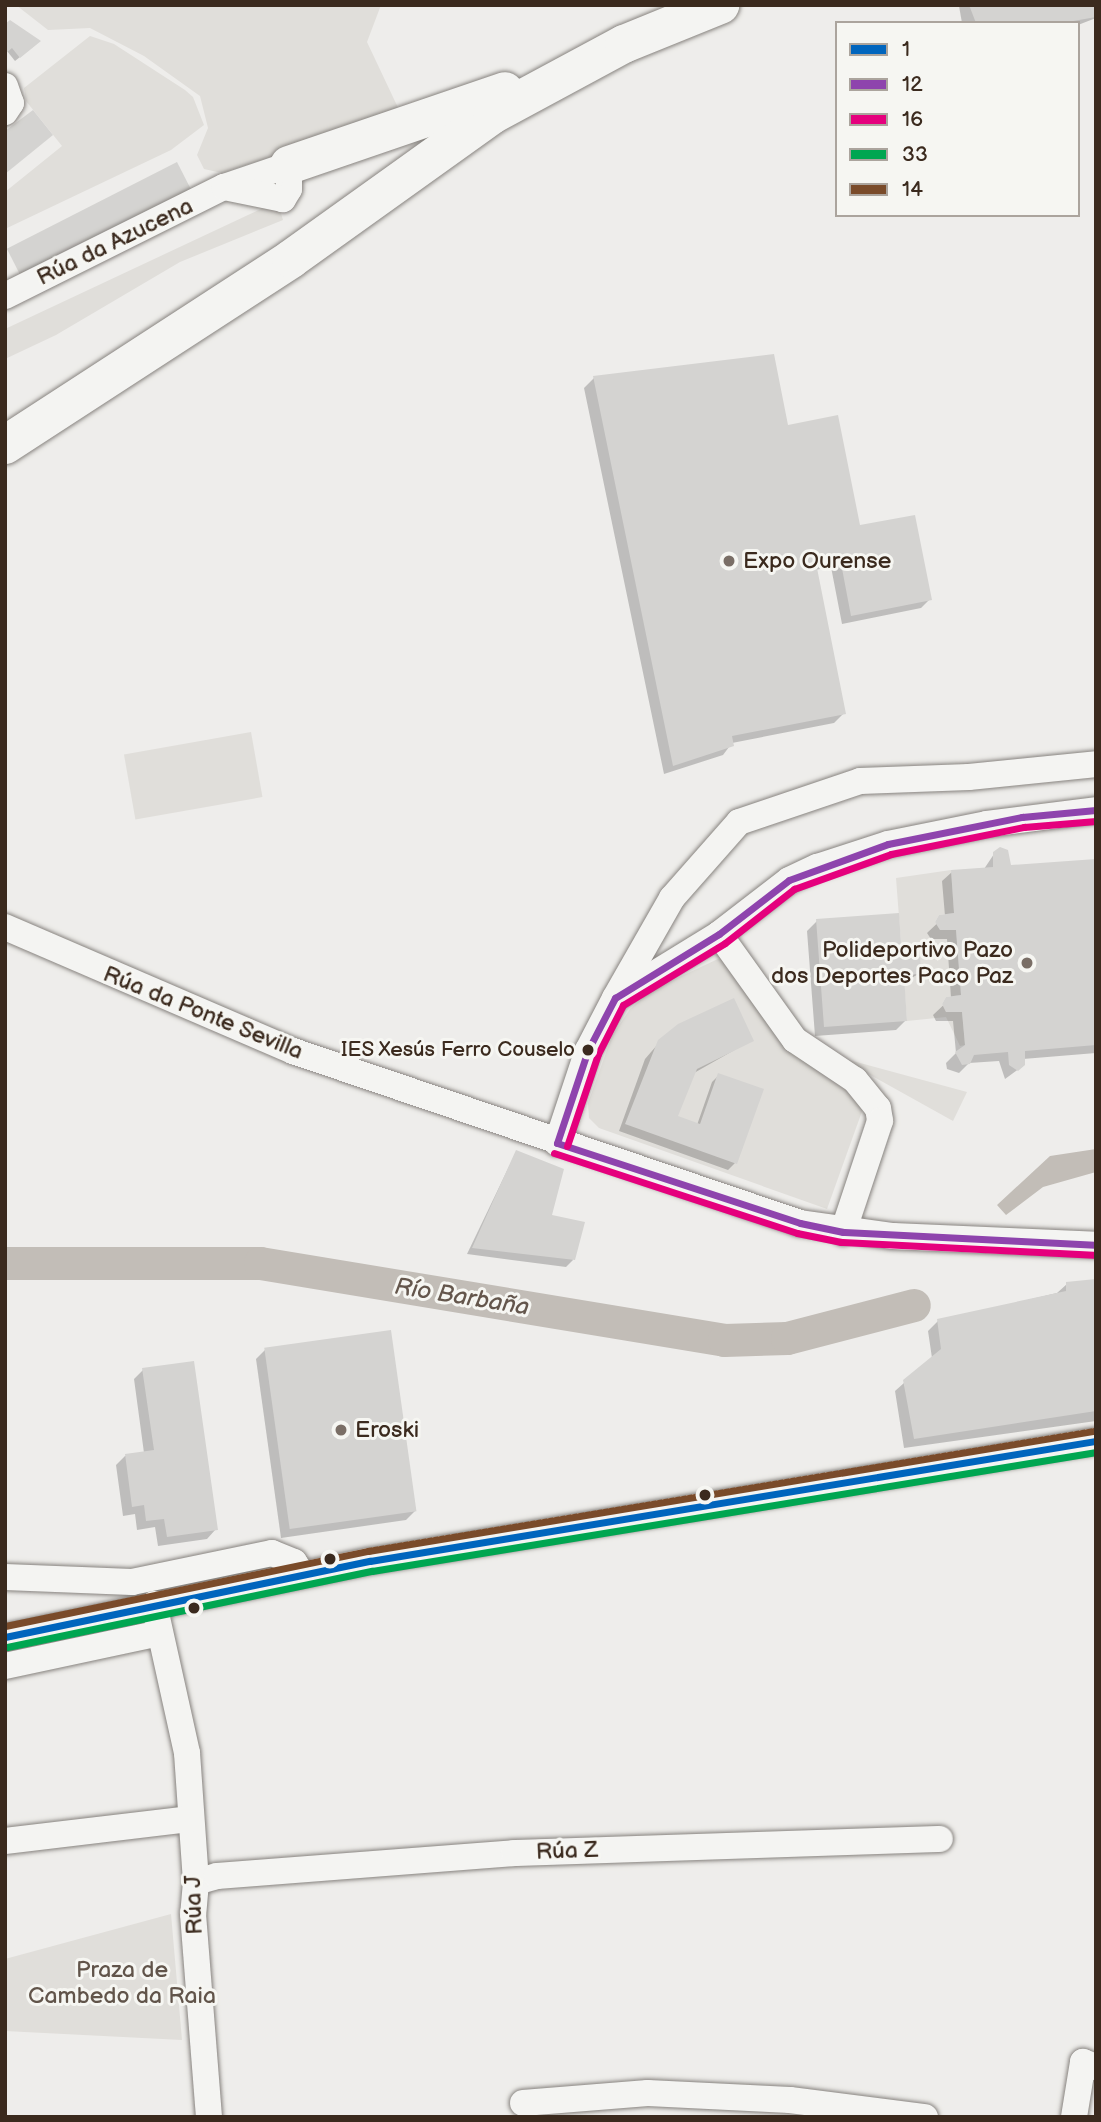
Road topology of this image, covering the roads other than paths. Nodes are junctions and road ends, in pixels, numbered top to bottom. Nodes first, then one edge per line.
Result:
1 (709, 7) edge
2 (583, 65) junction
3 (5, 86) edge
4 (5, 112) edge
5 (289, 165) joint
6 (291, 259) junction
7 (5, 296) edge
8 (5, 444) edge
9 (5, 472) edge
10 (1096, 764) edge
11 (1096, 810) edge
12 (5, 927) edge
13 (719, 934) junction
14 (615, 998) junction
15 (557, 1143) junction
16 (843, 1231) junction
17 (1096, 1245) edge
18 (1096, 1441) edge
19 (302, 1574) junction
20 (5, 1577) edge
21 (154, 1604) junction
22 (160, 1633) junction
23 (5, 1637) edge
24 (5, 1666) edge
25 (189, 1819) junction
26 (940, 1839) dead end
27 (5, 1841) edge
28 (196, 1882) junction
29 (1096, 2067) edge
30 (523, 2103) dead end
31 (209, 2117) edge
32 (925, 2117) edge
33 (1074, 2117) edge

1 - 2 highway
2 - 5 highway
2 - 6 highway
3 - 4 street
5 - 7 street, Rúa da Azucena
6 - 8 highway
6 - 9 highway
10 - 14 street
11 - 13 street
12 - 15 street, Rúa da Ponte Sevilla
13 - 14 street
13 - 16 street
14 - 15 street
15 - 16 street, Rúa da Ponte Sevilla
16 - 17 street, Rúa da Ponte Sevilla
18 - 19 street
19 - 20 street
19 - 21 street
21 - 22 street, Rúa J
21 - 23 street
22 - 24 street
22 - 25 street, Rúa J
25 - 27 street
25 - 28 street, Rúa J
26 - 28 street, Rúa Z
28 - 31 street, Rúa J
29 - 33 street
30 - 32 street

